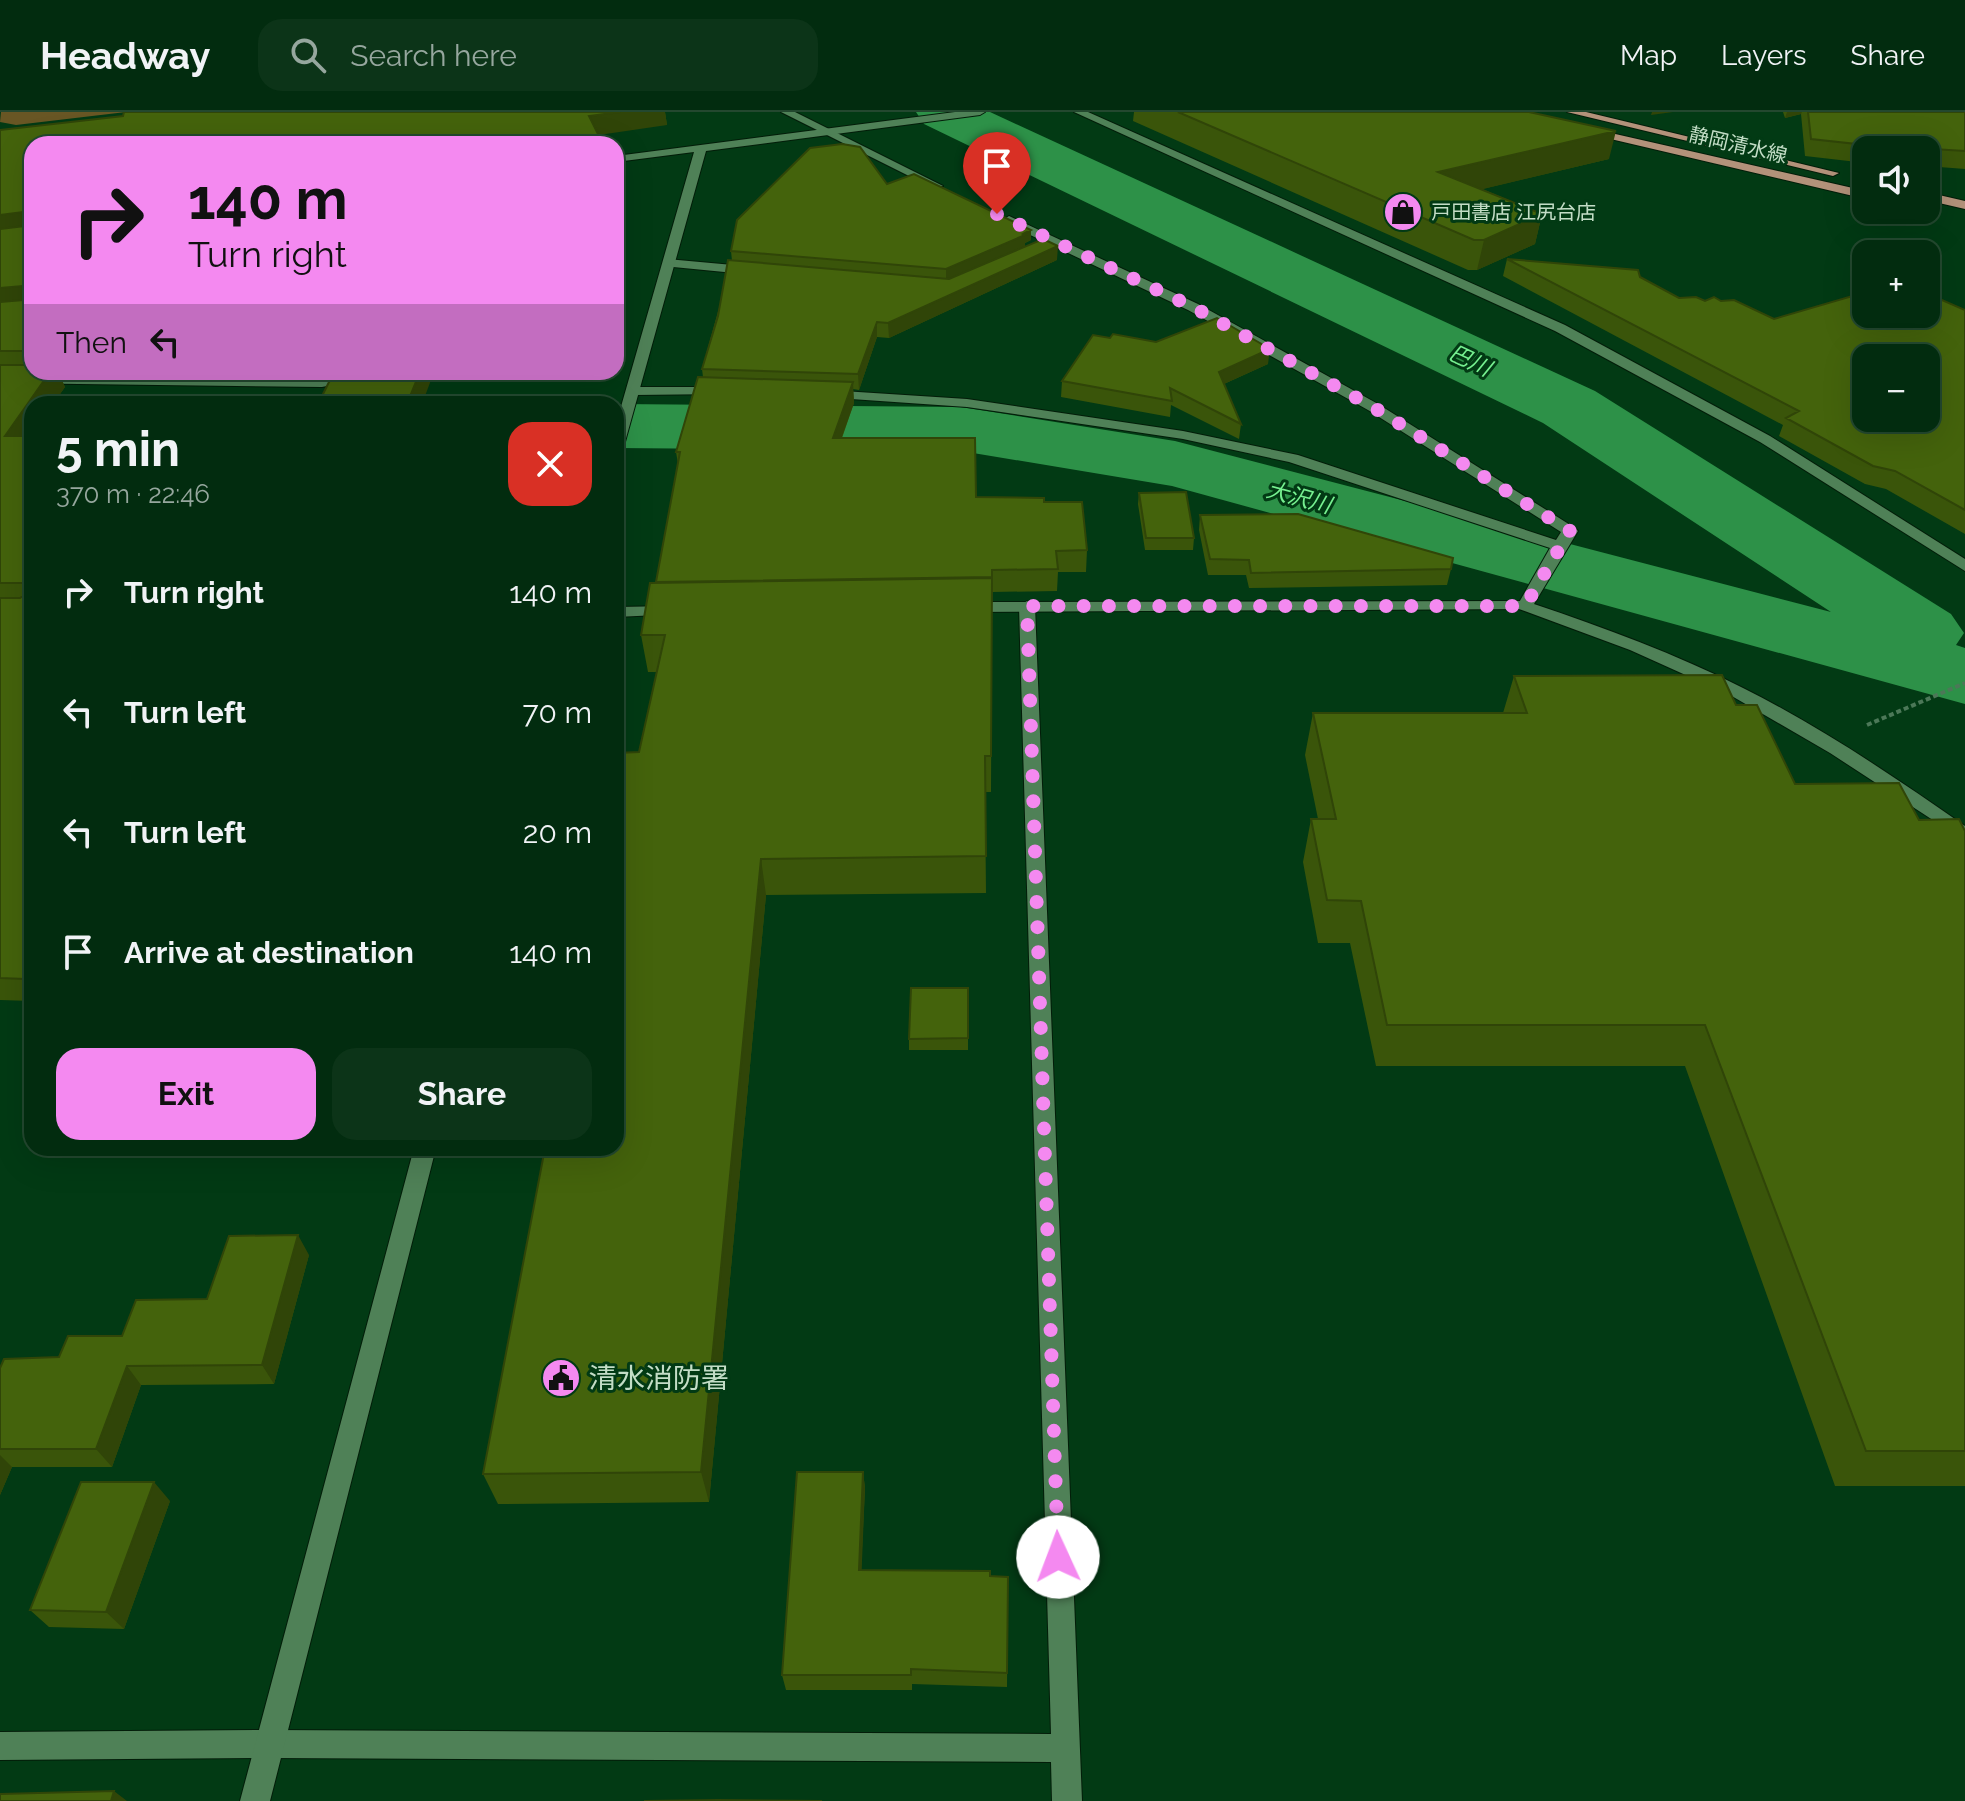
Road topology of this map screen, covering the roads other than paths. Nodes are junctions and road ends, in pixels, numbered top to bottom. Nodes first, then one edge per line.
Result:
1 (786, 112) edge
2 (980, 112) edge
3 (1079, 112) edge
4 (1572, 112) edge
5 (1570, 126) edge
6 (824, 133) junction
7 (701, 148) junction
8 (624, 158) edge
9 (1852, 178) edge
10 (1852, 192) edge
11 (953, 194) edge
12 (1940, 199) edge
13 (1965, 205) edge
14 (1940, 212) edge
15 (997, 214) edge
16 (1965, 218) edge
17 (667, 263) junction
18 (776, 272) edge
19 (0, 379) edge
20 (24, 379) edge
21 (80, 380) edge
22 (324, 380) edge
23 (739, 391) edge
24 (815, 393) edge
25 (633, 395) junction
26 (624, 424) edge
27 (1559, 546) junction
28 (1965, 566) edge
29 (1529, 600) junction
30 (1027, 606) junction
31 (948, 607) edge
32 (695, 611) edge
33 (624, 612) edge
34 (1965, 835) edge
35 (423, 1156) edge
36 (270, 1744) junction
37 (0, 1746) edge
38 (1064, 1748) junction
39 (255, 1801) edge
40 (1067, 1801) edge

1 - 6 street
2 - 6 street
3 - 28 street
4 - 9 main road, 静岡清水線
5 - 10 main road, 静岡清水線
6 - 7 street
6 - 11 street
7 - 8 street
7 - 17 street
12 - 13 main road
14 - 16 main road
15 - 27 street
17 - 18 street
17 - 25 street
19 - 20 street
21 - 22 street
23 - 25 street
24 - 27 street
25 - 26 street
27 - 29 street
29 - 30 street
29 - 34 street
30 - 31 street
30 - 38 street
32 - 33 street
35 - 36 street
36 - 37 street
36 - 38 street
36 - 39 street
38 - 40 street

